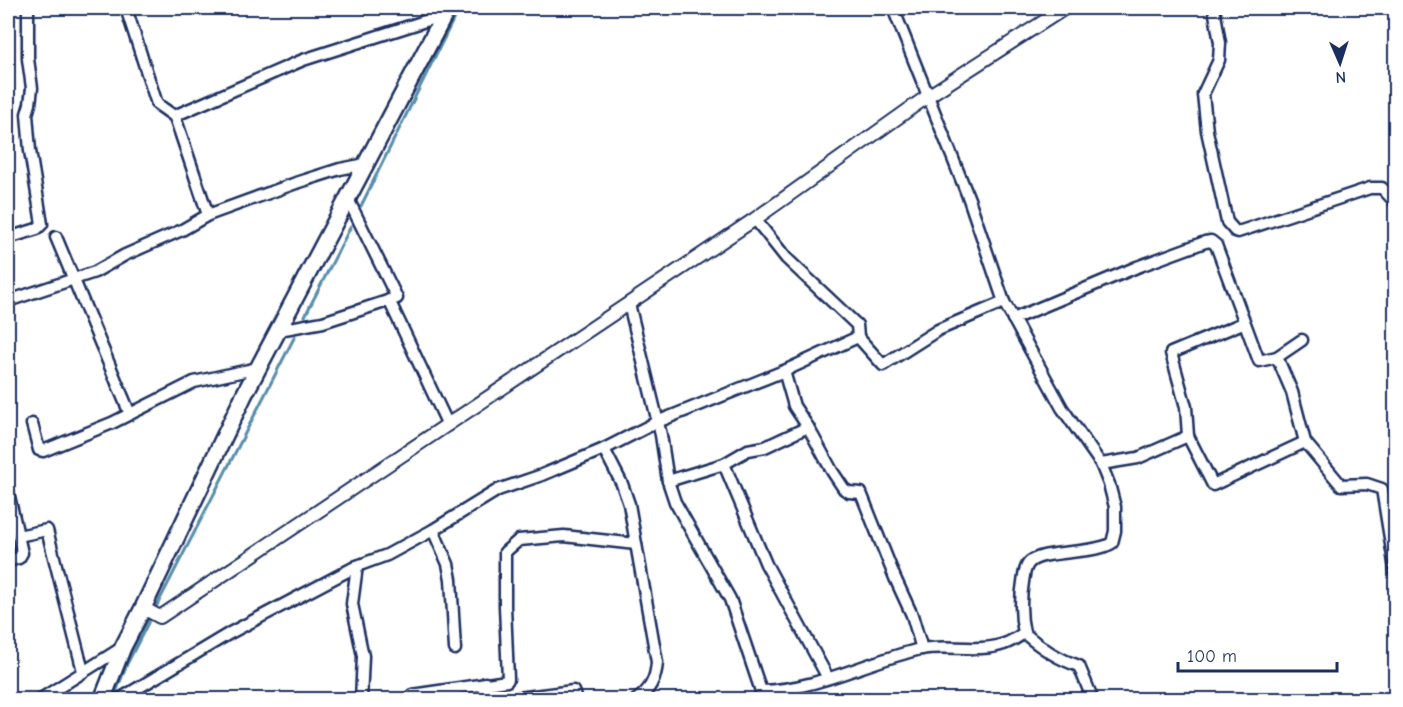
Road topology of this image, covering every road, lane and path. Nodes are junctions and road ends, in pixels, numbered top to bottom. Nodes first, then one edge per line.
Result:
1 (28, 8) edge
2 (126, 8) edge
3 (893, 8) edge
4 (1065, 8) edge
5 (1214, 8) edge
6 (446, 11) edge
7 (928, 96) junction
8 (174, 116) junction
9 (366, 164) junction
10 (347, 197) junction
11 (1395, 203) edge
12 (208, 215) junction
13 (755, 219) junction
14 (57, 237) dead end
15 (8, 238) edge
16 (74, 280) junction
17 (389, 300) junction
18 (8, 301) edge
19 (1004, 302) junction
20 (630, 304) junction
21 (1013, 319) junction
22 (1244, 323) junction
23 (279, 330) junction
24 (858, 337) junction
25 (1302, 340) dead end
26 (1277, 357) junction
27 (258, 368) junction
28 (784, 371) junction
29 (130, 414) junction
30 (657, 422) junction
31 (32, 424) dead end
32 (448, 425) junction
33 (808, 427) junction
34 (1188, 436) junction
35 (1305, 442) junction
36 (604, 449) junction
37 (724, 464) junction
38 (1101, 464) junction
39 (668, 481) junction
40 (8, 492) edge
41 (433, 530) junction
42 (18, 536) junction
43 (636, 544) junction
44 (8, 561) edge
45 (357, 566) junction
46 (1395, 575) edge
47 (146, 609) junction
48 (1024, 633) junction
49 (123, 646) junction
50 (455, 649) dead end
51 (922, 649) junction
52 (83, 671) junction
53 (828, 678) junction
54 (485, 683) junction
55 (763, 695) edge
56 (39, 699) edge
57 (102, 699) edge
58 (118, 699) edge
59 (361, 699) edge
60 (408, 699) edge
61 (485, 699) edge
62 (502, 699) edge
63 (576, 699) edge
64 (636, 699) edge
65 (1093, 699) edge

1 - 15 street
2 - 8 street
3 - 7 street
4 - 7 street
5 - 11 street
6 - 8 street
6 - 9 main road
7 - 13 street
7 - 19 street
8 - 12 street
9 - 10 main road
9 - 12 street
10 - 17 street
10 - 23 main road
12 - 16 street
13 - 20 street
13 - 24 street
14 - 16 street
16 - 18 street
16 - 29 street
17 - 23 street
17 - 32 street
19 - 21 street
19 - 24 street
20 - 30 street
20 - 32 street
21 - 22 street
21 - 38 street
22 - 26 street
22 - 34 street
23 - 27 main road
24 - 28 street
25 - 26 street
26 - 35 street
27 - 29 street
27 - 47 main road
28 - 30 street
28 - 33 street
29 - 31 street
30 - 36 street
30 - 39 street
32 - 47 street
33 - 37 street
33 - 51 street
34 - 35 street
34 - 38 street
35 - 46 street
36 - 41 street
36 - 43 street
37 - 39 street
37 - 53 street
38 - 48 street
39 - 55 street
40 - 42 street
41 - 45 street
41 - 50 street
42 - 44 street
42 - 52 street
43 - 54 street
43 - 64 street
45 - 58 street
45 - 59 street
47 - 49 main road
48 - 51 street
48 - 65 street
49 - 52 street
49 - 57 main road
51 - 53 street
52 - 56 street
53 - 55 street
54 - 60 street
54 - 61 street
62 - 63 street

